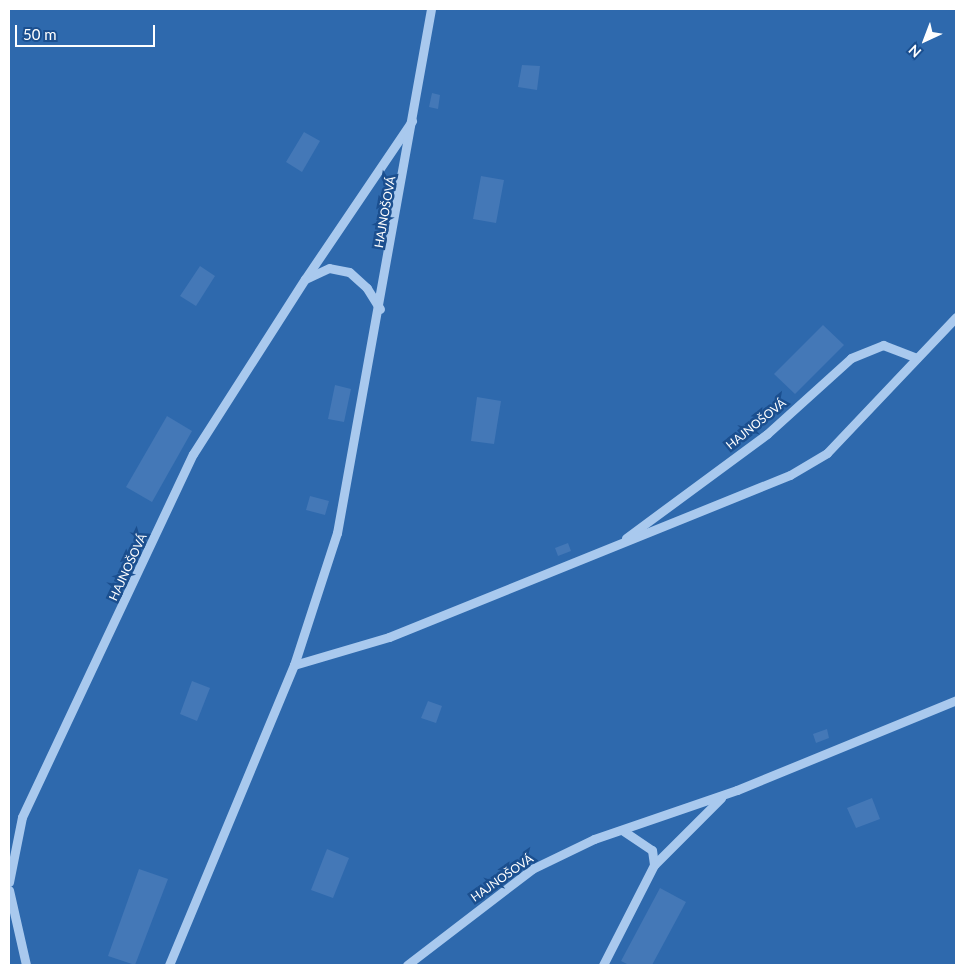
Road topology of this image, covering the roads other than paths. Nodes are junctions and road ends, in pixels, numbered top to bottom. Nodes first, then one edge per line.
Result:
1 (431, 9) edge
2 (414, 118) junction
3 (305, 278) junction
4 (380, 309) junction
5 (956, 317) edge
6 (917, 358) junction
7 (616, 546) junction
8 (294, 665) junction
9 (956, 700) edge
10 (727, 794) junction
11 (622, 830) junction
12 (654, 865) junction
13 (9, 882) edge
14 (9, 890) edge
15 (26, 965) edge
16 (169, 965) edge
17 (407, 965) edge
18 (603, 965) edge

1 - 2 lane, HAJNOŠOVÁ
2 - 3 lane, HAJNOŠOVÁ
2 - 4 lane, HAJNOŠOVÁ
3 - 4 lane
3 - 13 lane, HAJNOŠOVÁ
4 - 8 lane, HAJNOŠOVÁ
5 - 6 lane, HAJNOŠOVÁ
6 - 7 lane, HAJNOŠOVÁ
6 - 7 lane, HAJNOŠOVÁ
7 - 8 lane, HAJNOŠOVÁ
8 - 16 lane, HAJNOŠOVÁ
9 - 10 lane, HAJNOŠOVÁ
10 - 11 lane, HAJNOŠOVÁ
10 - 12 lane, HAJNOŠOVÁ
11 - 12 lane
11 - 17 lane, HAJNOŠOVÁ
12 - 18 lane, HAJNOŠOVÁ
14 - 15 lane

